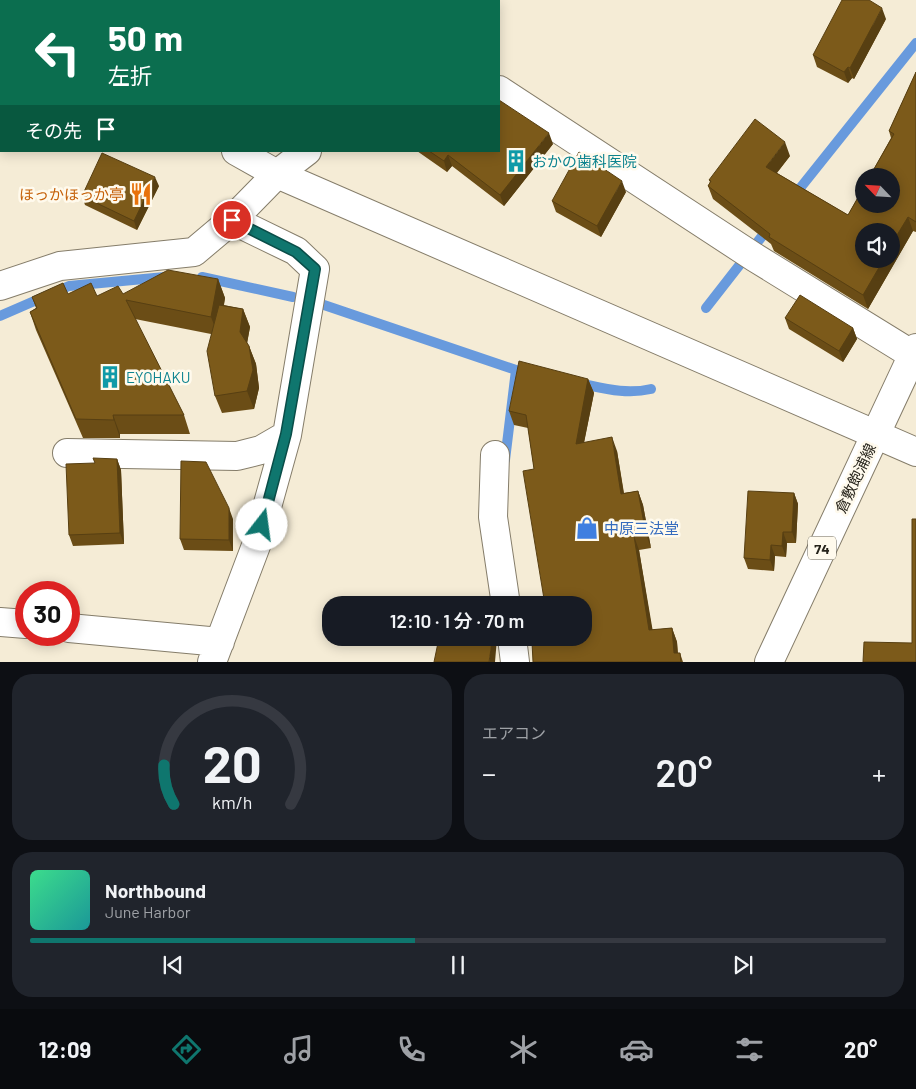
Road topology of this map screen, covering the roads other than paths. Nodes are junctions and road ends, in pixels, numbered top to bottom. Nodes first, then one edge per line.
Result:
1 (500, 91) edge
2 (238, 152) edge
3 (306, 152) edge
4 (277, 174) junction
5 (232, 220) junction
6 (0, 286) edge
7 (914, 351) edge
8 (286, 434) junction
9 (876, 435) junction
10 (916, 452) edge
11 (67, 454) dead end
12 (495, 455) dead end
13 (505, 596) edge
14 (0, 622) edge
15 (15, 623) edge
16 (80, 630) edge
17 (513, 646) edge
18 (216, 652) edge
19 (514, 662) edge
20 (769, 662) edge

1 - 7 street
2 - 4 street
3 - 4 street
4 - 5 street
4 - 9 street
5 - 6 street
5 - 8 street
7 - 9 street, 倉敷飽浦線 / 74
8 - 11 street
8 - 18 street
9 - 10 street
9 - 20 street, 倉敷飽浦線 / 74
12 - 13 street
14 - 15 street
16 - 18 street
17 - 19 street

